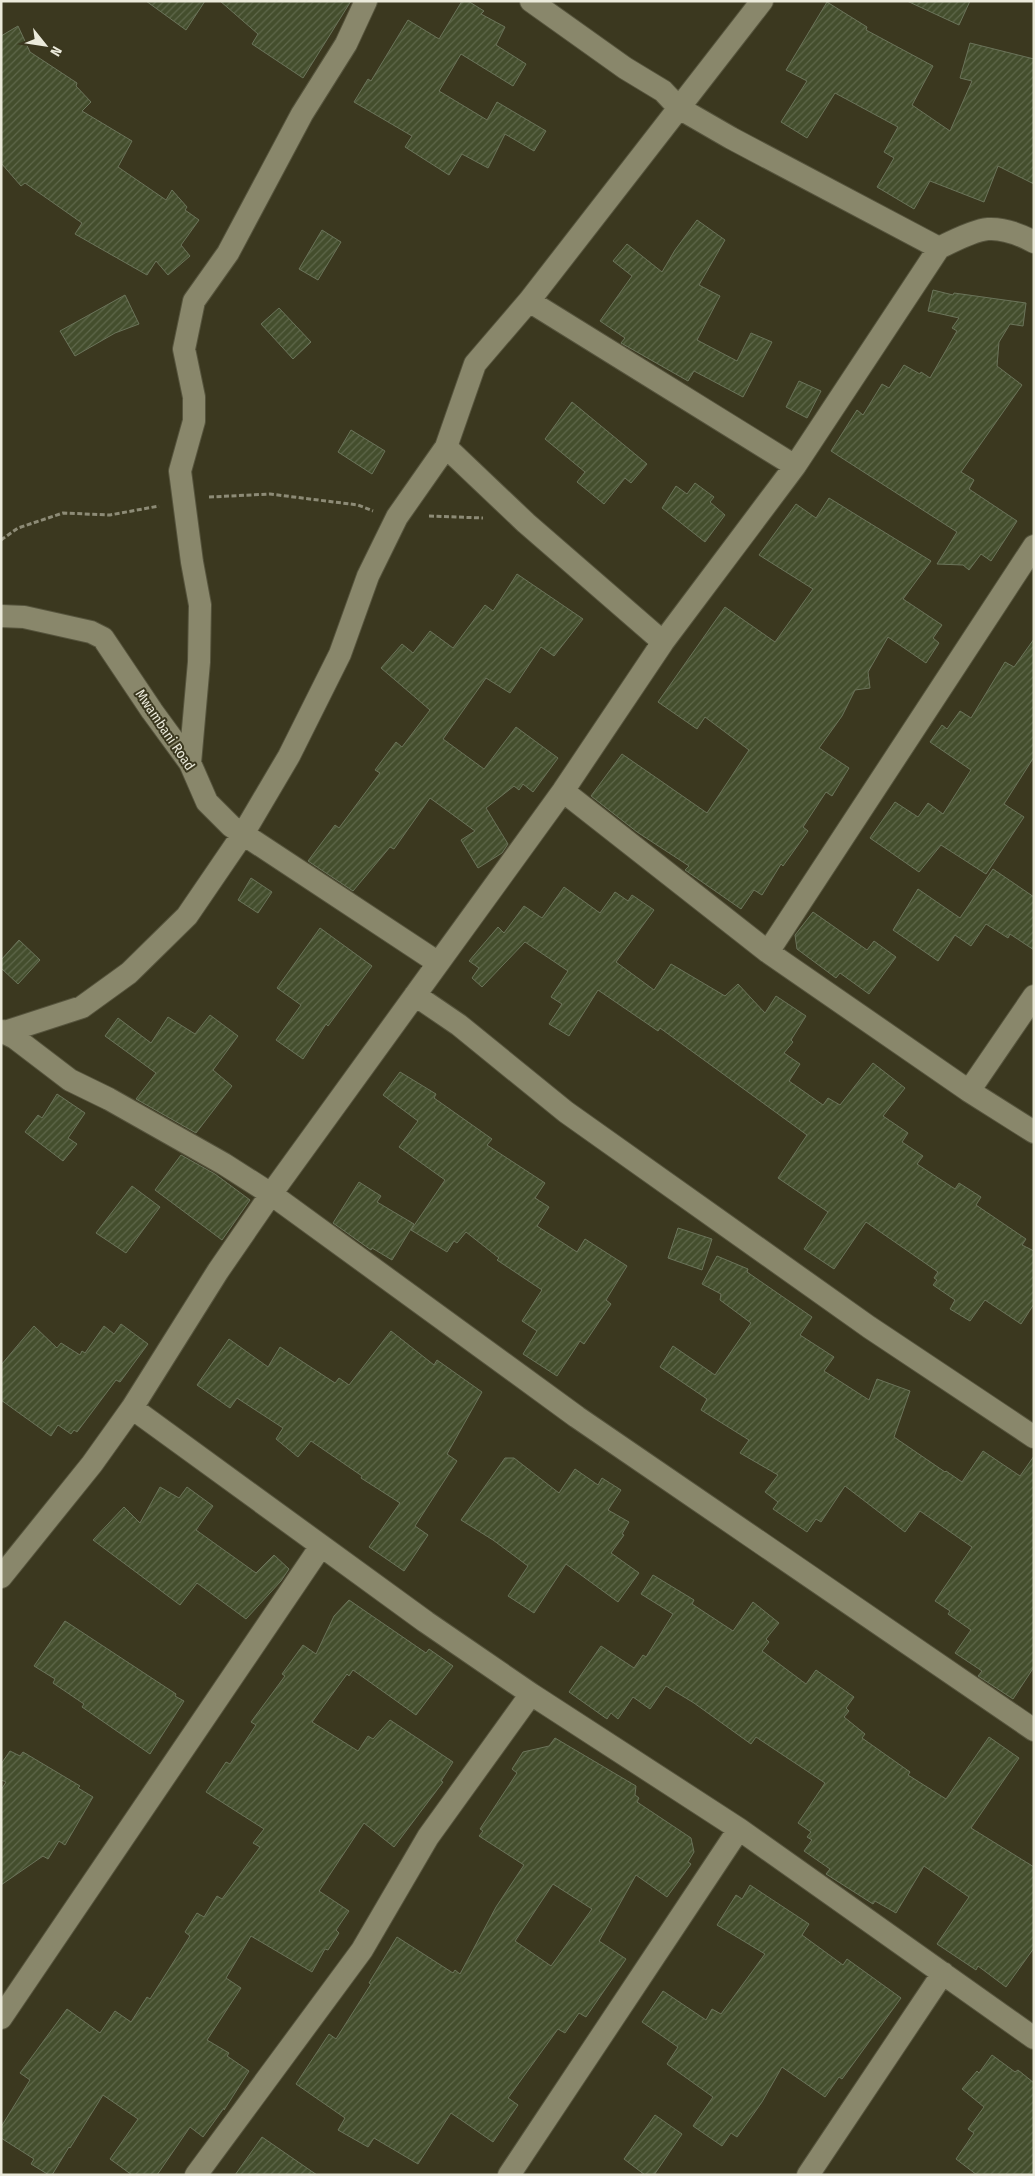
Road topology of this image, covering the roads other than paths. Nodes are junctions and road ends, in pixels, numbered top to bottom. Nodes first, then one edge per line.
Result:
1 (366, 1) edge
2 (531, 1) edge
3 (762, 1) edge
4 (679, 108) junction
5 (1034, 242) edge
6 (940, 248) junction
7 (529, 301) junction
8 (446, 447) junction
9 (795, 466) junction
10 (1034, 546) edge
11 (1, 616) edge
12 (663, 642) junction
13 (190, 763) junction
14 (563, 791) junction
15 (237, 830) junction
16 (768, 952) junction
17 (437, 962) junction
18 (415, 995) junction
19 (1034, 996) edge
20 (3, 1032) edge
21 (969, 1091) junction
22 (1034, 1132) edge
23 (271, 1194) junction
24 (132, 1408) junction
25 (1034, 1437) edge
26 (321, 1546) junction
27 (4, 1569) edge
28 (531, 1694) junction
29 (1034, 1730) edge
30 (739, 1830) junction
31 (944, 1973) junction
32 (1, 2018) edge
33 (1034, 2038) edge
34 (196, 2175) edge
35 (509, 2175) edge
36 (808, 2175) edge

1 - 13 street
2 - 4 street
3 - 4 street
4 - 6 street
4 - 7 street
5 - 6 street
6 - 9 street
7 - 8 street
7 - 9 street
8 - 12 street
8 - 15 street
9 - 12 street
10 - 16 street
11 - 13 street, Mwambani Road
12 - 14 street
13 - 15 street, Mwambani Road
14 - 16 street
14 - 17 street
15 - 17 street, Mwambani Road
15 - 20 street
16 - 21 street
17 - 18 street
18 - 23 street
18 - 25 street
19 - 21 street
20 - 23 street
21 - 22 street
23 - 24 street
23 - 29 street
24 - 26 street
24 - 27 street
26 - 28 street
26 - 32 street
28 - 30 street
28 - 34 street
30 - 31 street
30 - 35 street
31 - 33 street
31 - 36 street

